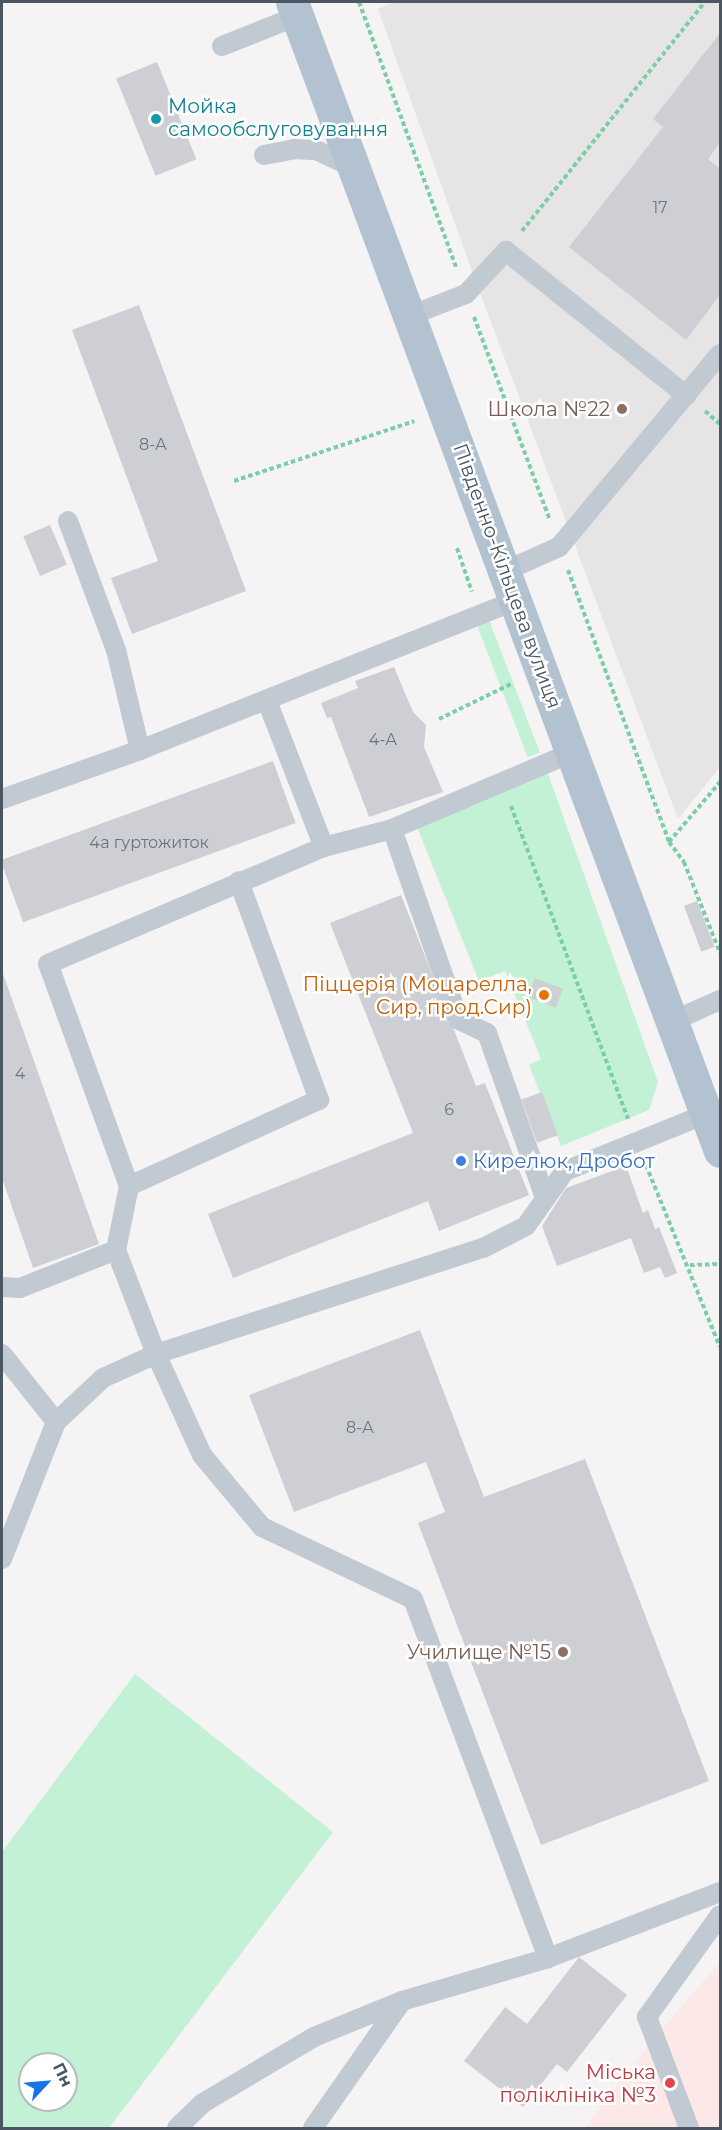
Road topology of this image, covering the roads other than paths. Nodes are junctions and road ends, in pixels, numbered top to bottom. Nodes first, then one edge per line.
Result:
1 (295, 9) edge
2 (222, 46) dead end
3 (264, 155) dead end
4 (354, 168) junction
5 (409, 316) junction
6 (720, 354) edge
7 (686, 395) junction
8 (68, 521) dead end
9 (510, 585) junction
10 (267, 701) junction
11 (140, 750) junction
12 (573, 752) junction
13 (2, 800) edge
14 (392, 829) junction
15 (324, 847) junction
16 (239, 881) junction
17 (720, 1000) edge
18 (673, 1021) junction
19 (706, 1114) junction
20 (720, 1151) edge
21 (129, 1186) junction
22 (544, 1195) junction
23 (116, 1250) junction
24 (2, 1287) edge
25 (2, 1354) edge
26 (156, 1354) junction
27 (57, 1422) junction
28 (2, 1559) edge
29 (720, 1892) edge
30 (720, 1915) edge
31 (548, 1958) junction
32 (402, 2001) junction
33 (177, 2128) edge
34 (313, 2128) edge
35 (689, 2128) edge

1 - 2 lane
1 - 4 main road, Південно-Кільцева вулиця
3 - 4 lane
4 - 5 main road, Південно-Кільцева вулиця
5 - 7 lane
5 - 9 main road, Південно-Кільцева вулиця
6 - 7 lane
7 - 9 lane
8 - 11 lane
9 - 10 lane
9 - 12 main road, Південно-Кільцева вулиця
10 - 11 lane
10 - 15 lane
11 - 13 lane
12 - 14 lane
12 - 18 main road, Південно-Кільцева вулиця
14 - 15 lane
14 - 22 lane
15 - 16 lane
16 - 21 lane
16 - 21 lane
17 - 18 lane
18 - 19 main road, Південно-Кільцева вулиця
19 - 20 main road, Південно-Кільцева вулиця
19 - 22 lane
21 - 23 lane
22 - 26 lane
23 - 24 lane
23 - 26 lane
25 - 27 lane
26 - 27 lane
26 - 31 lane
27 - 28 lane
29 - 31 lane
30 - 35 lane
31 - 32 lane
32 - 33 lane
32 - 34 lane

